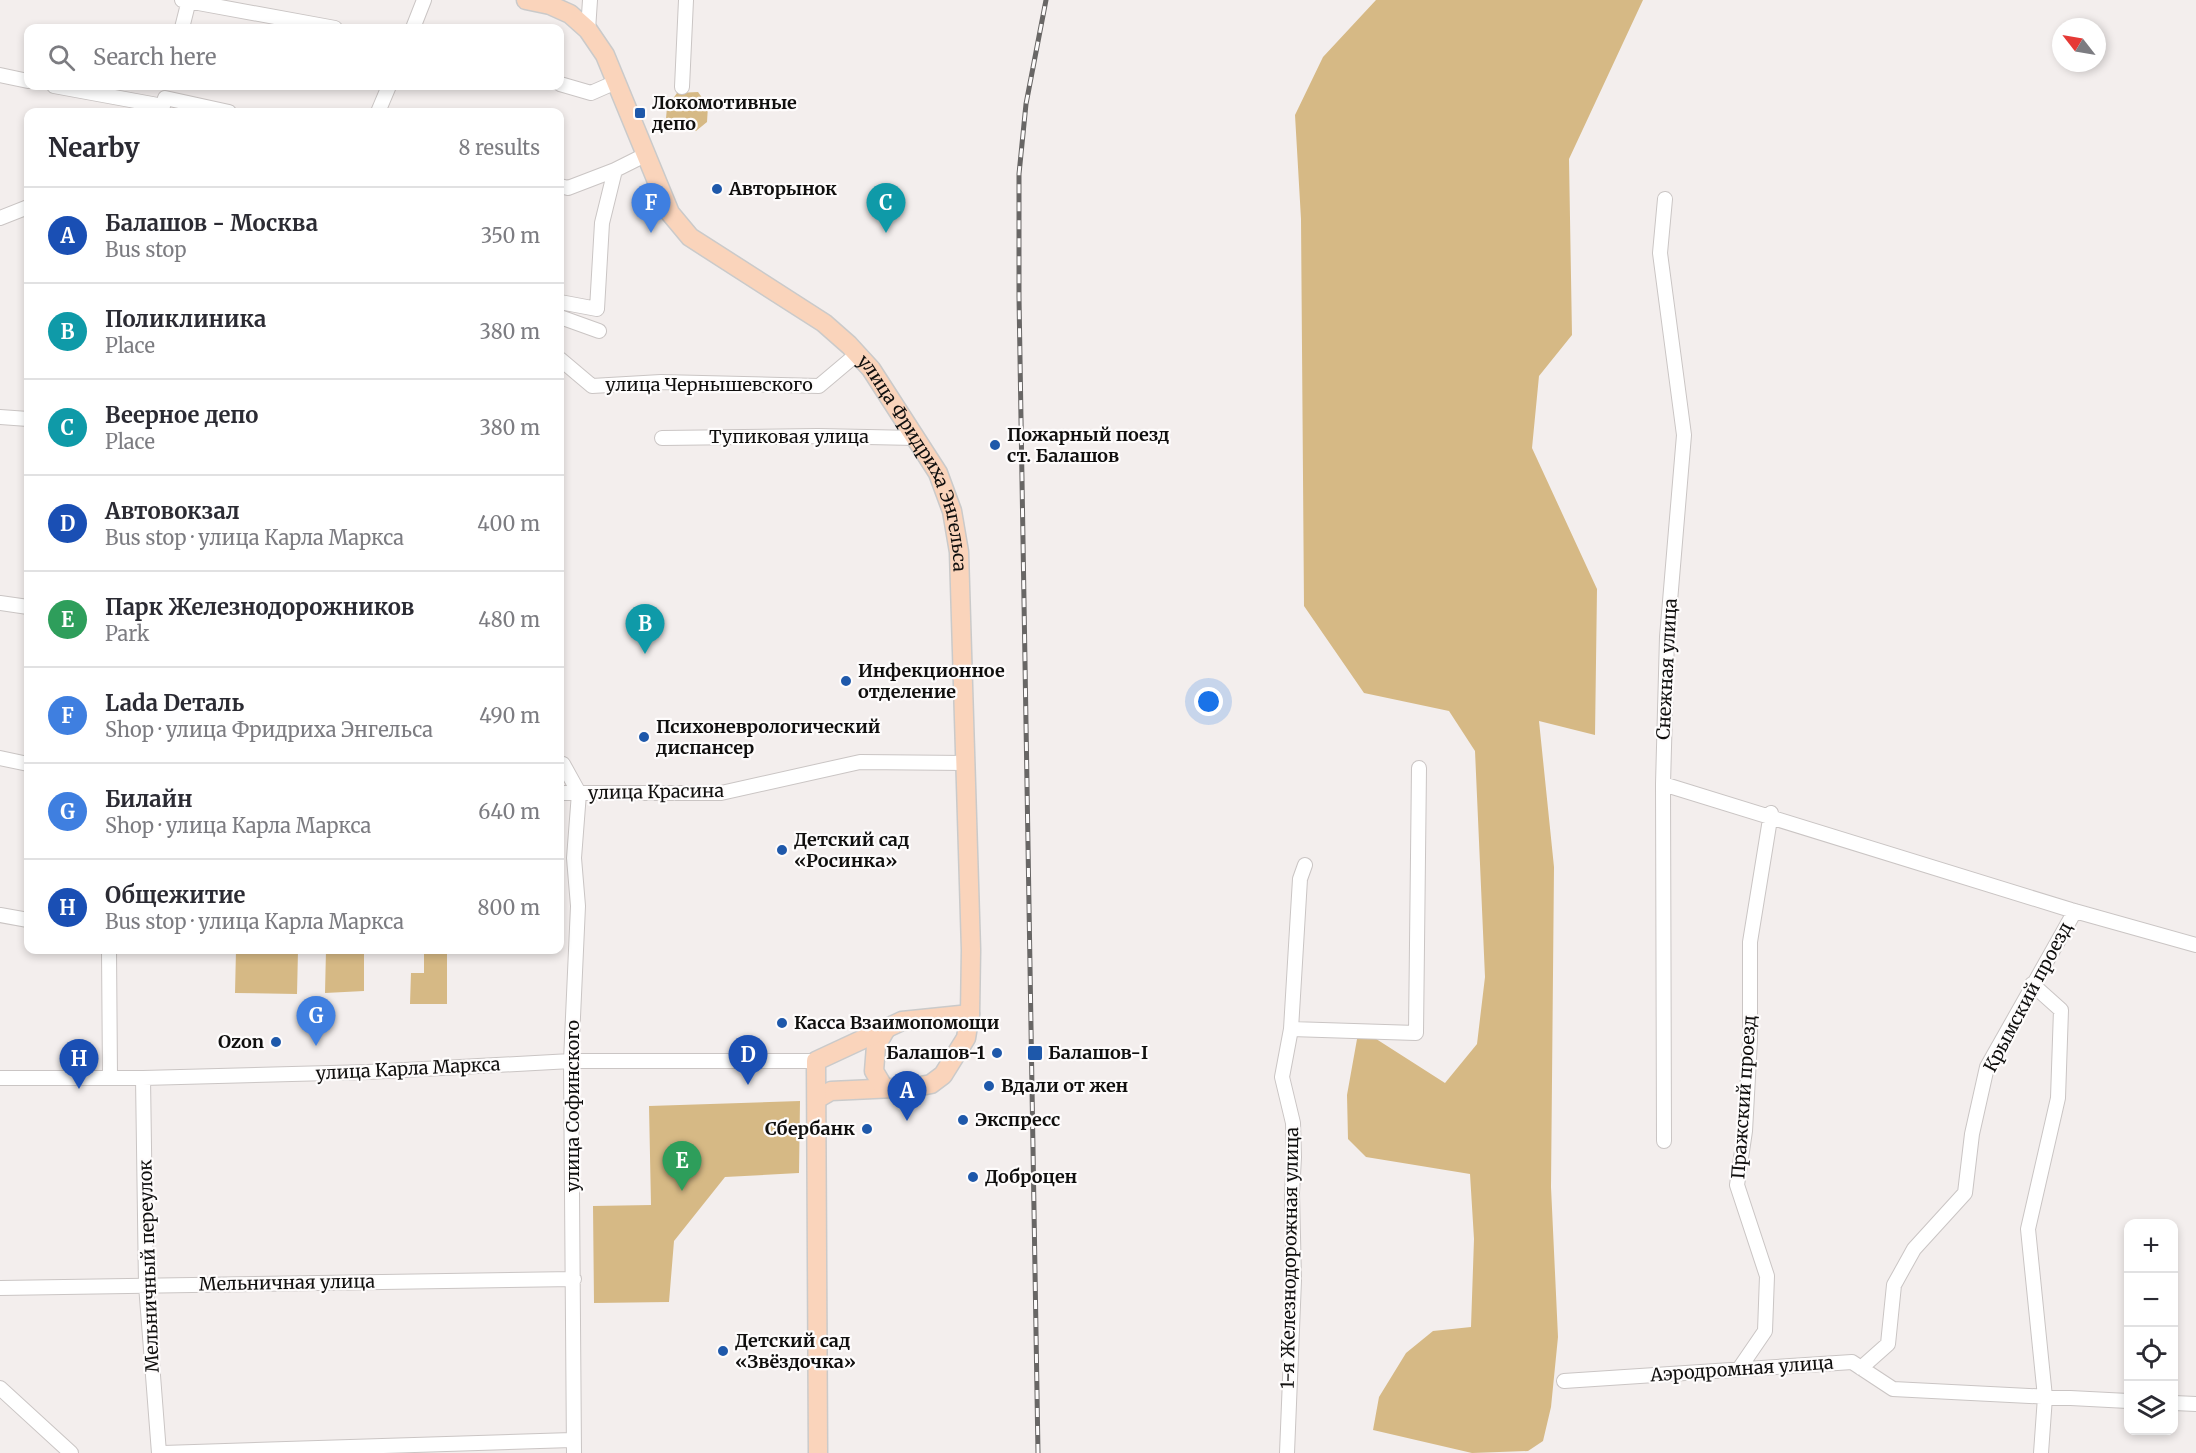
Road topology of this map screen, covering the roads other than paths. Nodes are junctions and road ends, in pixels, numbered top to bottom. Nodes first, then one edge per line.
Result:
1 (186, 0) edge
2 (424, 0) edge
3 (526, 0) edge
4 (590, 0) edge
5 (686, 0) edge
6 (183, 24) edge
7 (314, 24) edge
8 (415, 24) edge
9 (588, 30) junction
10 (0, 75) edge
11 (24, 80) edge
12 (616, 82) junction
13 (564, 85) edge
14 (682, 87) dead end
15 (85, 90) edge
16 (387, 90) edge
17 (164, 100) edge
18 (207, 108) edge
19 (380, 108) edge
20 (645, 155) junction
21 (615, 170) junction
22 (564, 187) edge
23 (1665, 199) dead end
24 (24, 208) edge
25 (2, 215) edge
26 (564, 303) edge
27 (564, 318) edge
28 (599, 331) dead end
29 (857, 354) junction
30 (564, 362) edge
31 (0, 417) edge
32 (24, 419) edge
33 (662, 438) dead end
34 (916, 438) junction
35 (0, 603) edge
36 (24, 606) edge
37 (0, 758) edge
38 (24, 763) edge
39 (965, 763) junction
40 (564, 766) edge
41 (1419, 768) dead end
42 (1663, 784) junction
43 (564, 793) edge
44 (579, 793) junction
45 (1770, 815) junction
46 (567, 858) edge
47 (1305, 865) dead end
48 (2075, 911) junction
49 (0, 915) edge
50 (24, 919) edge
51 (2196, 945) edge
52 (109, 954) edge
53 (2032, 984) junction
54 (969, 1014) junction
55 (886, 1029) junction
56 (1291, 1029) junction
57 (571, 1061) junction
58 (816, 1061) junction
59 (110, 1077) junction
60 (0, 1078) edge
61 (143, 1078) junction
62 (885, 1088) junction
63 (817, 1099) junction
64 (1664, 1141) dead end
65 (574, 1280) junction
66 (146, 1285) junction
67 (0, 1288) edge
68 (1861, 1368) junction
69 (1739, 1369) junction
70 (1564, 1381) dead end
71 (0, 1388) edge
72 (2045, 1397) junction
73 (2124, 1401) edge
74 (2178, 1403) edge
75 (2196, 1404) edge
76 (573, 1447) edge
77 (71, 1453) edge
78 (161, 1453) edge
79 (818, 1453) edge
80 (1287, 1453) edge
81 (2041, 1453) edge

1 - 6 street
1 - 7 street
2 - 8 street
3 - 9 main road, улица Фридриха Энгельса
4 - 9 street
5 - 14 street
9 - 12 main road, улица Фридриха Энгельса
10 - 11 street
12 - 13 street
12 - 20 main road, улица Фридриха Энгельса
15 - 17 street
16 - 19 street
17 - 18 street
20 - 21 street
20 - 29 main road, улица Фридриха Энгельса
21 - 22 street
21 - 26 street
23 - 42 street, Снежная улица
24 - 25 street
27 - 28 street
29 - 30 street, улица Чернышевского
29 - 34 main road, улица Фридриха Энгельса
31 - 32 street
33 - 34 street, Тупиковая улица
34 - 39 main road, улица Фридриха Энгельса
35 - 36 street
37 - 38 street
39 - 44 street, улица Красина
39 - 54 main road, улица Фридриха Энгельса
40 - 44 street
41 - 56 street
42 - 45 street
42 - 64 street, Снежная улица
43 - 44 street, улица Красина
44 - 46 street, улица Софинского
45 - 48 street
45 - 69 street, Пражский проезд
46 - 57 street, улица Софинского
47 - 56 street, 1-я Железнодорожная улица
48 - 51 street
48 - 53 street, Крымский проезд
49 - 50 street
52 - 59 street
53 - 68 street, Крымский проезд
53 - 72 street
54 - 55 main road
54 - 62 main road, улица Фридриха Энгельса
55 - 58 main road
55 - 62 main road
56 - 80 street, 1-я Железнодорожная улица
57 - 58 street, улица Карла Маркса
57 - 61 street, улица Карла Маркса
57 - 65 street, улица Софинского
58 - 63 main road
59 - 60 street, улица Карла Маркса
59 - 61 street, улица Карла Маркса
61 - 66 street, Мельничный переулок
62 - 63 main road, улица Фридриха Энгельса
63 - 79 main road
65 - 66 street, Мельничная улица
65 - 76 street, улица Софинского
66 - 67 street, Мельничная улица
66 - 78 street, Мельничный переулок
68 - 69 street, Аэродромная улица
68 - 72 street, Аэродромная улица
69 - 70 street, Аэродромная улица
71 - 77 street
72 - 73 street, Аэродромная улица
72 - 81 street
74 - 75 street
76 - 78 street

